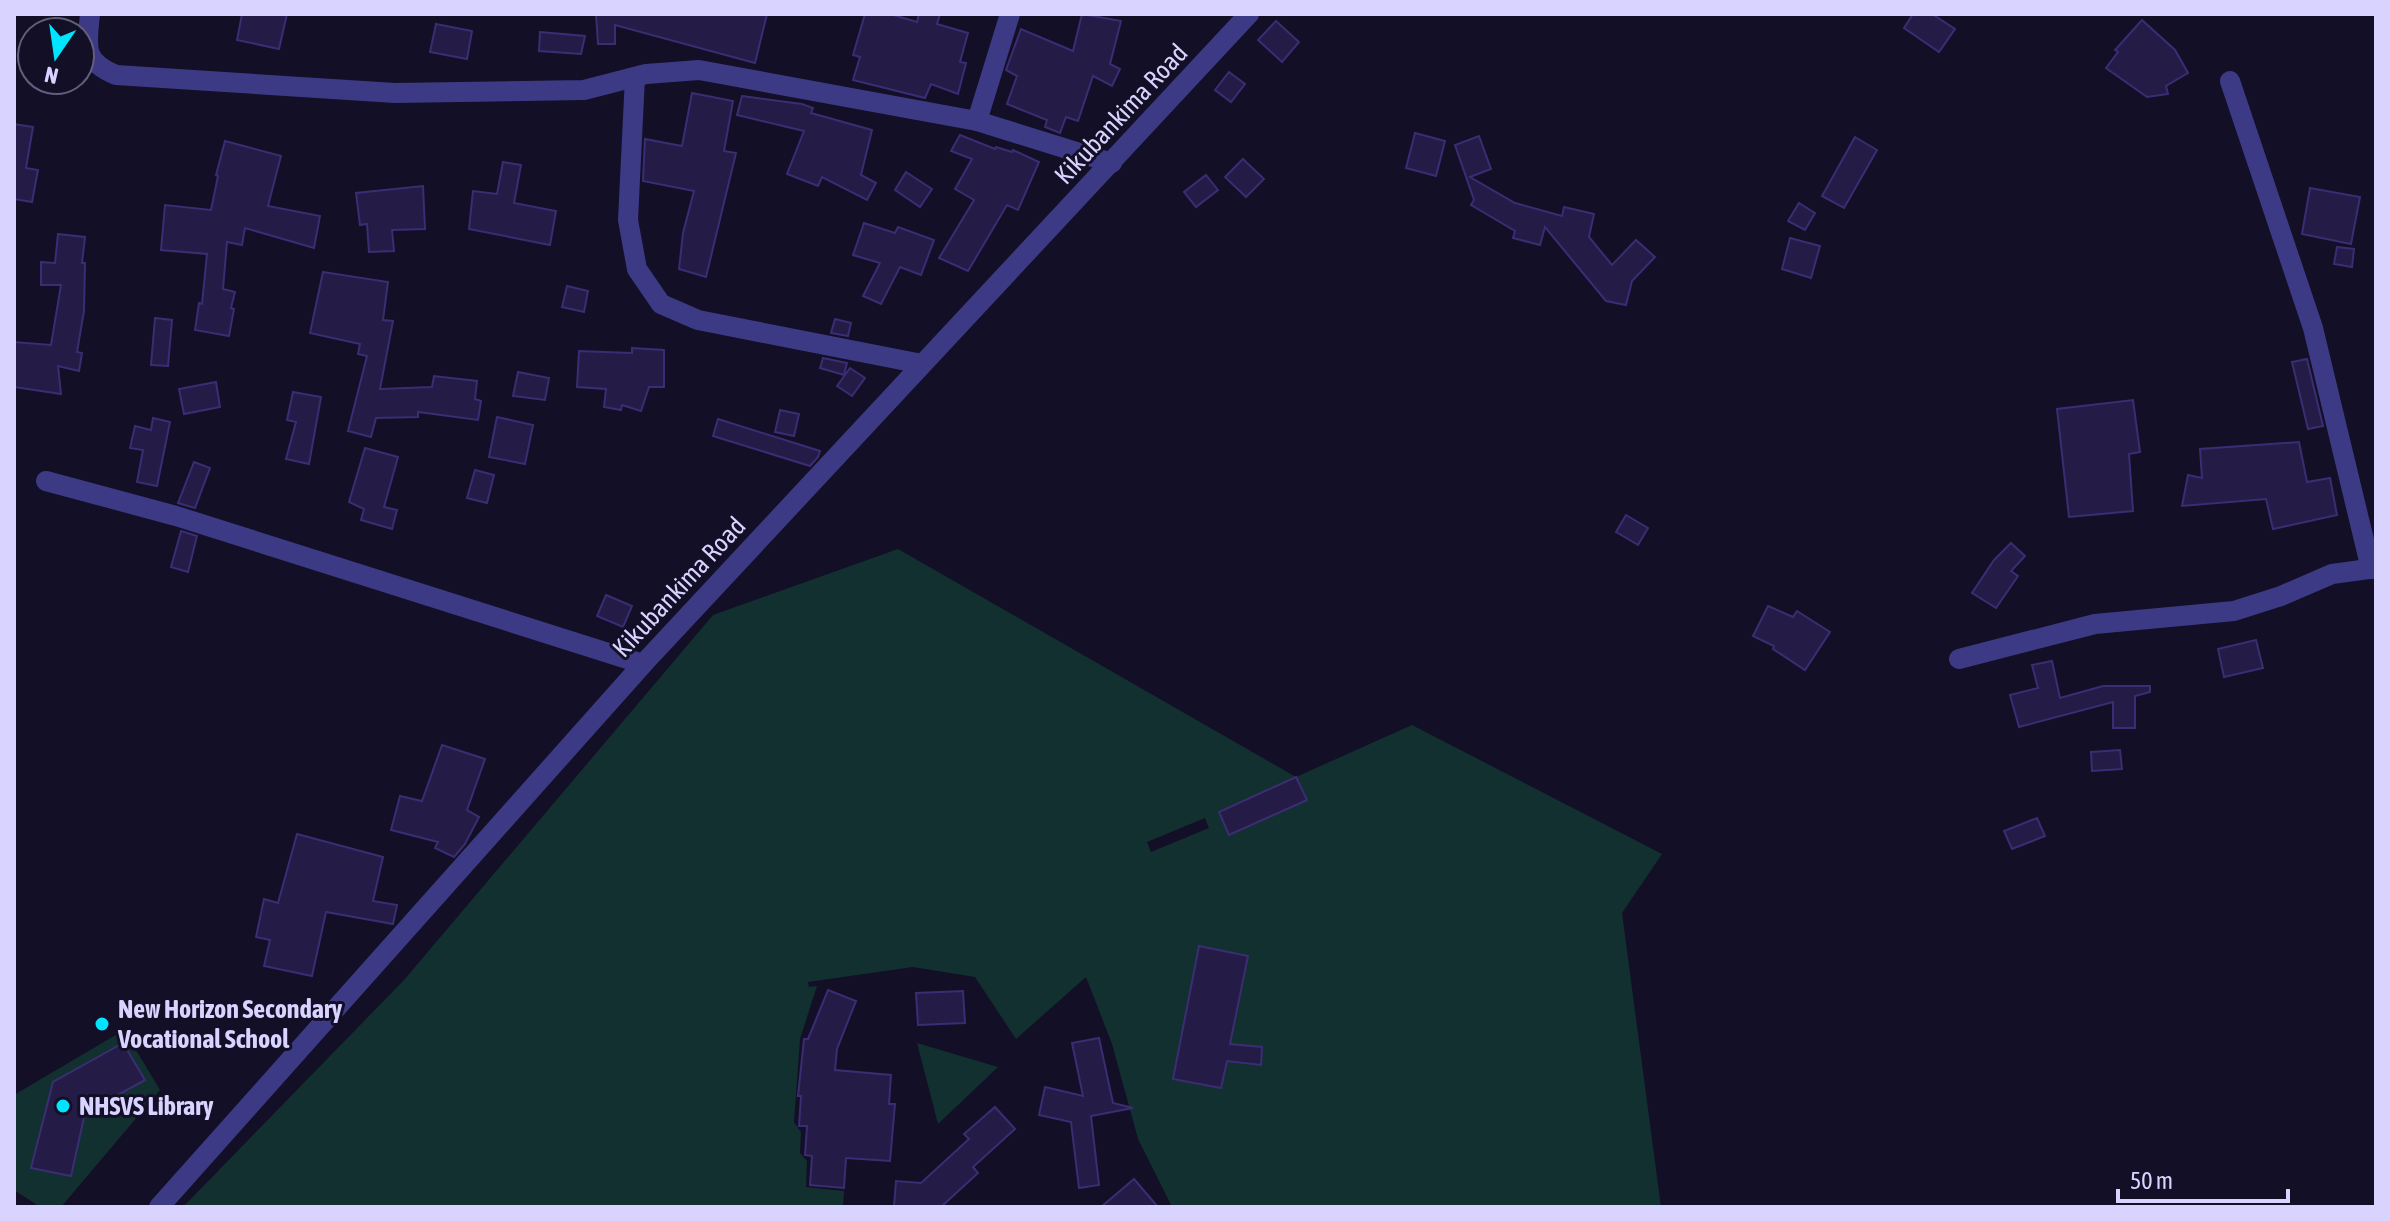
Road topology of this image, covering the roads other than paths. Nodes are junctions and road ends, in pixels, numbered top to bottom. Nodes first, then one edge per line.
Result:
1 (90, 14) edge
2 (1010, 14) edge
3 (1249, 14) edge
4 (635, 77) junction
5 (2230, 81) dead end
6 (977, 121) junction
7 (1112, 163) junction
8 (922, 364) junction
9 (46, 481) dead end
10 (2374, 568) edge
11 (1959, 659) dead end
12 (643, 664) junction
13 (159, 1207) edge

1 - 4 street
2 - 6 street
3 - 7 street, Kikubankima Road
4 - 6 street
4 - 8 street
5 - 10 street
6 - 7 street
7 - 8 street, Kikubankima Road
8 - 12 street, Kikubankima Road
9 - 12 street
10 - 11 street
12 - 13 street, Kikubankima Road

